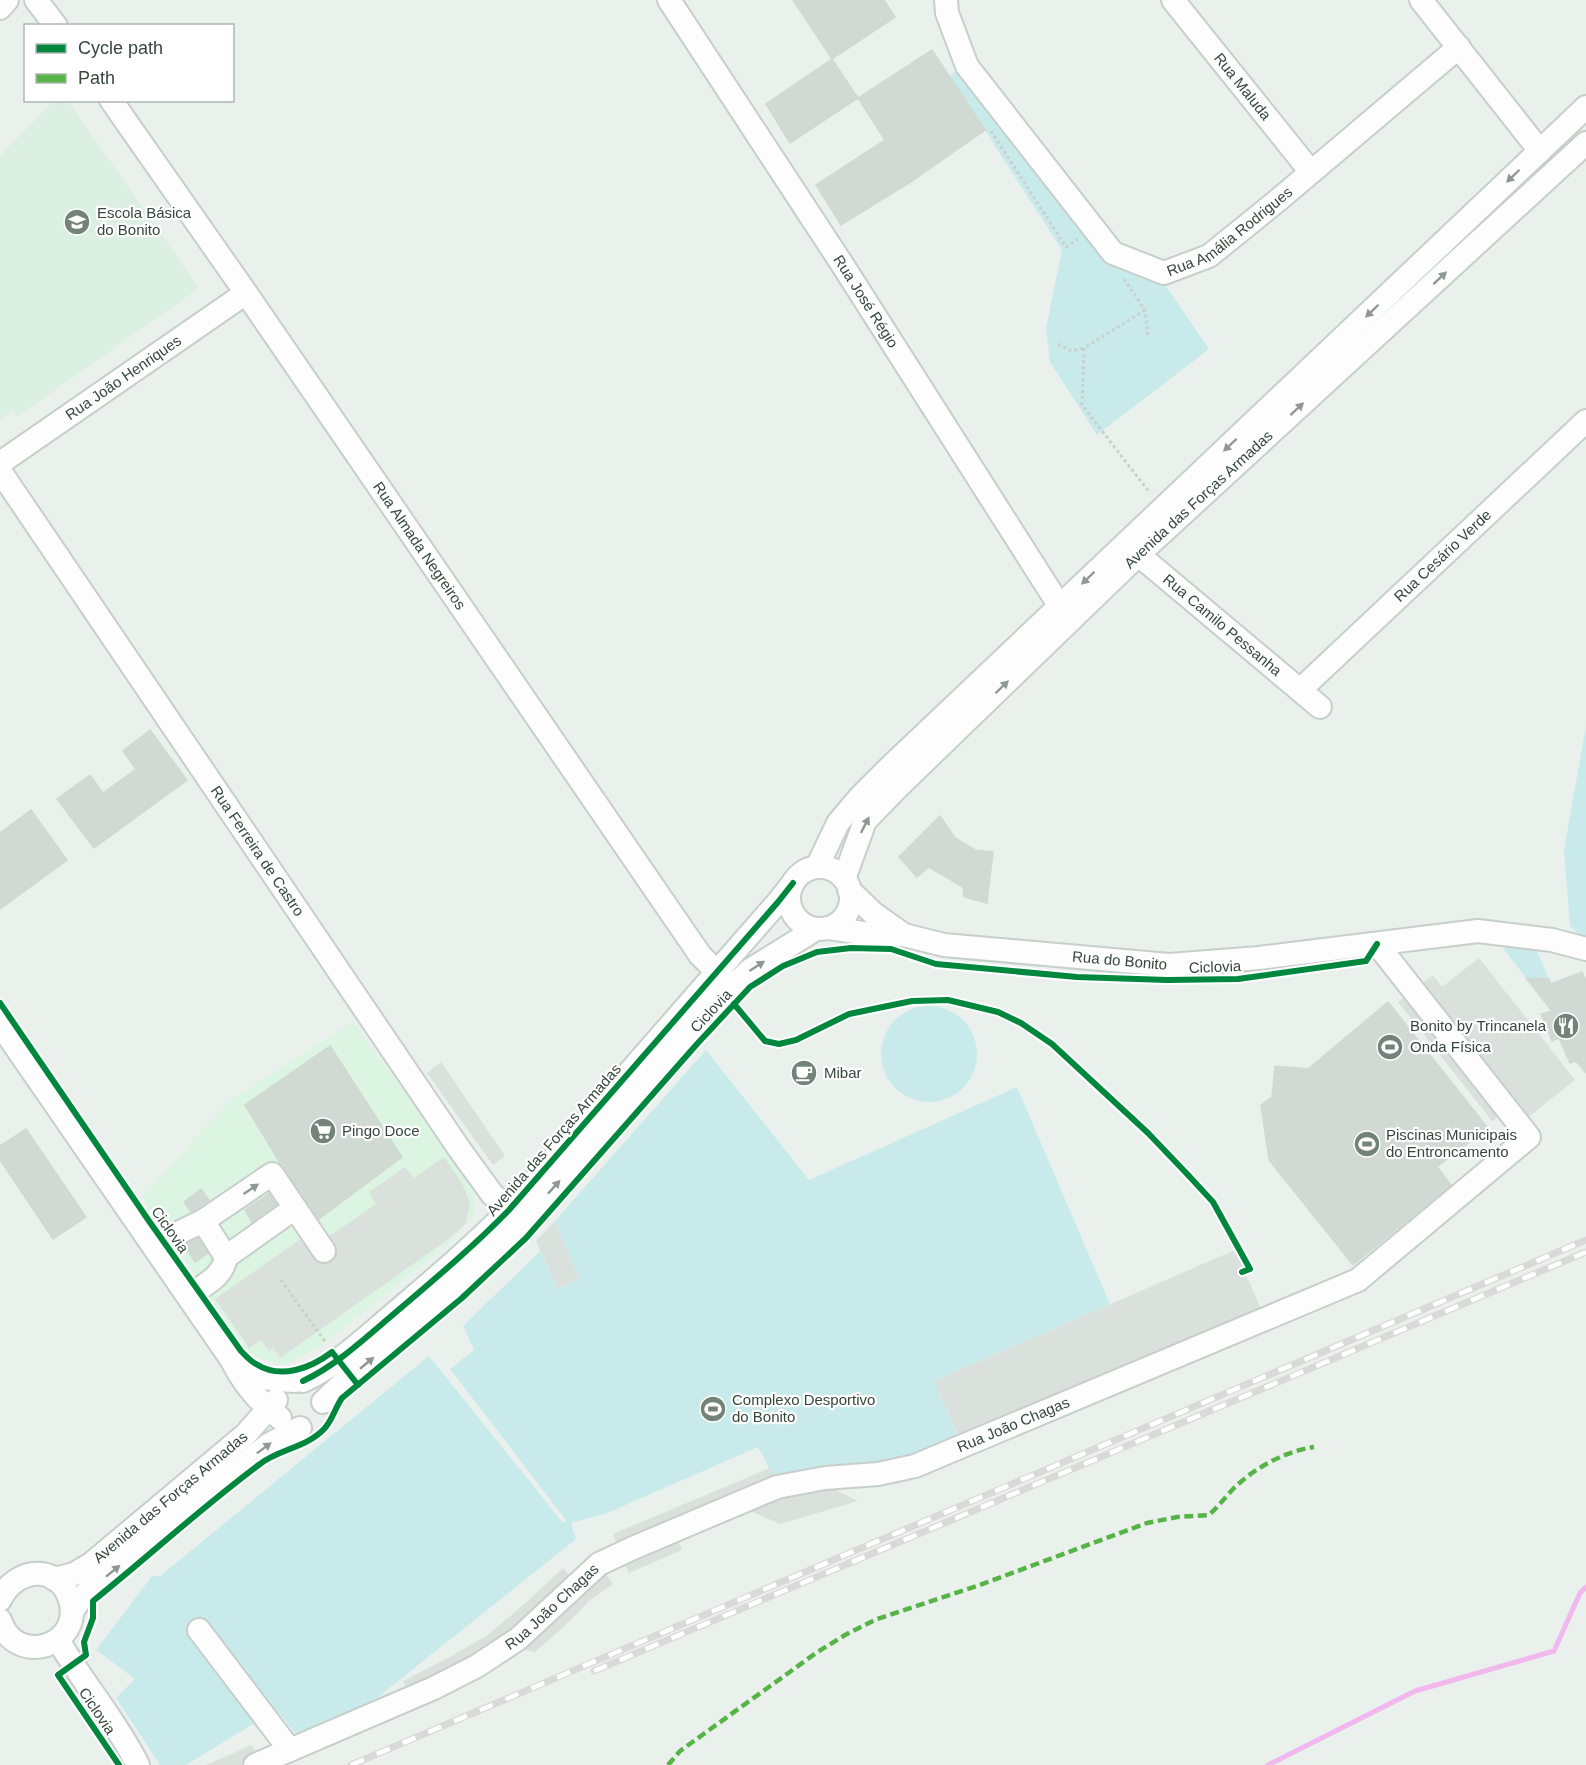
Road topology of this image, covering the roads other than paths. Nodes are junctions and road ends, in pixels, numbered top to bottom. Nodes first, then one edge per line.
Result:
1 (7, 0) edge
2 (36, 0) edge
3 (669, 0) edge
4 (946, 0) edge
5 (1173, 0) edge
6 (1421, 0) edge
7 (0, 8) edge
8 (54, 24) edge
9 (1459, 47) junction
10 (112, 102) edge
11 (1586, 107) edge
12 (1586, 143) edge
13 (1540, 151) junction
14 (1311, 172) junction
15 (246, 293) junction
16 (1586, 421) edge
17 (0, 463) edge
18 (0, 471) edge
19 (1131, 549) junction
20 (1059, 605) junction
21 (1300, 690) junction
22 (1320, 707) dead end
23 (818, 867) junction
24 (793, 883) junction
25 (847, 885) junction
26 (822, 928) junction
27 (904, 934) junction
28 (1377, 944) junction
29 (1586, 949) edge
30 (724, 980) junction
31 (0, 1024) edge
32 (295, 1208) junction
33 (516, 1216) junction
34 (203, 1221) junction
35 (155, 1248) junction
36 (324, 1251) dead end
37 (226, 1257) junction
38 (188, 1296) junction
39 (231, 1359) junction
40 (300, 1381) junction
41 (323, 1402) junction
42 (281, 1414) junction
43 (6, 1573) edge
44 (54, 1579) junction
45 (0, 1600) edge
46 (72, 1612) junction
47 (199, 1630) dead end
48 (2, 1631) edge
49 (58, 1640) junction
50 (290, 1750) junction
51 (138, 1765) edge
52 (255, 1765) edge

1 - 7 street
2 - 8 street
3 - 20 street, Rua José Régio
4 - 14 street, Rua Amália Rodrigues
5 - 14 street, Rua Maluda
6 - 9 street
9 - 13 street
9 - 14 street, Rua Amália Rodrigues
10 - 15 street, Rua Almada Negreiros
11 - 13 street, Avenida das Forças Armadas
19 -> 12 street, Avenida das Forças Armadas
13 -> 19 street, Avenida das Forças Armadas
15 - 17 street, Rua João Henriques
15 - 30 street, Rua Almada Negreiros
16 - 21 street, Rua Cesário Verde
18 - 33 street, Rua Ferreira de Castro
19 -> 20 street, Avenida das Forças Armadas
19 - 21 street, Rua Camilo Pessanha
25 -> 19 street, Avenida das Forças Armadas
20 - 23 street, Avenida das Forças Armadas
21 - 22 street, Rua Camilo Pessanha
23 - 24 street
23 - 25 street
24 - 26 street
24 - 30 street, Avenida das Forças Armadas
25 - 26 street
25 - 27 street, Rua do Bonito
26 - 27 street, Rua do Bonito
30 -> 26 street, Avenida das Forças Armadas
27 - 28 street, Rua do Bonito
28 - 29 street, Rua do Bonito
28 - 50 street, Rua João Chagas
30 - 33 street, Avenida das Forças Armadas
31 - 35 street
34 -> 32 street
32 - 36 street
32 - 37 street
33 - 40 street, Avenida das Forças Armadas
41 -> 33 street, Avenida das Forças Armadas
34 - 35 street
34 - 37 street
35 - 38 street
37 - 38 street
38 - 39 street
39 - 40 street
39 - 42 street
40 - 41 street
40 - 42 street, Avenida das Forças Armadas
41 - 42 street, Avenida das Forças Armadas
42 - 44 street, Avenida das Forças Armadas
46 -> 42 street, Avenida das Forças Armadas
43 - 44 street
43 - 45 street
44 - 46 street
46 - 49 street, Avenida das Forças Armadas
47 - 50 street
48 - 49 street
49 - 51 street
50 - 52 street, Rua João Chagas

